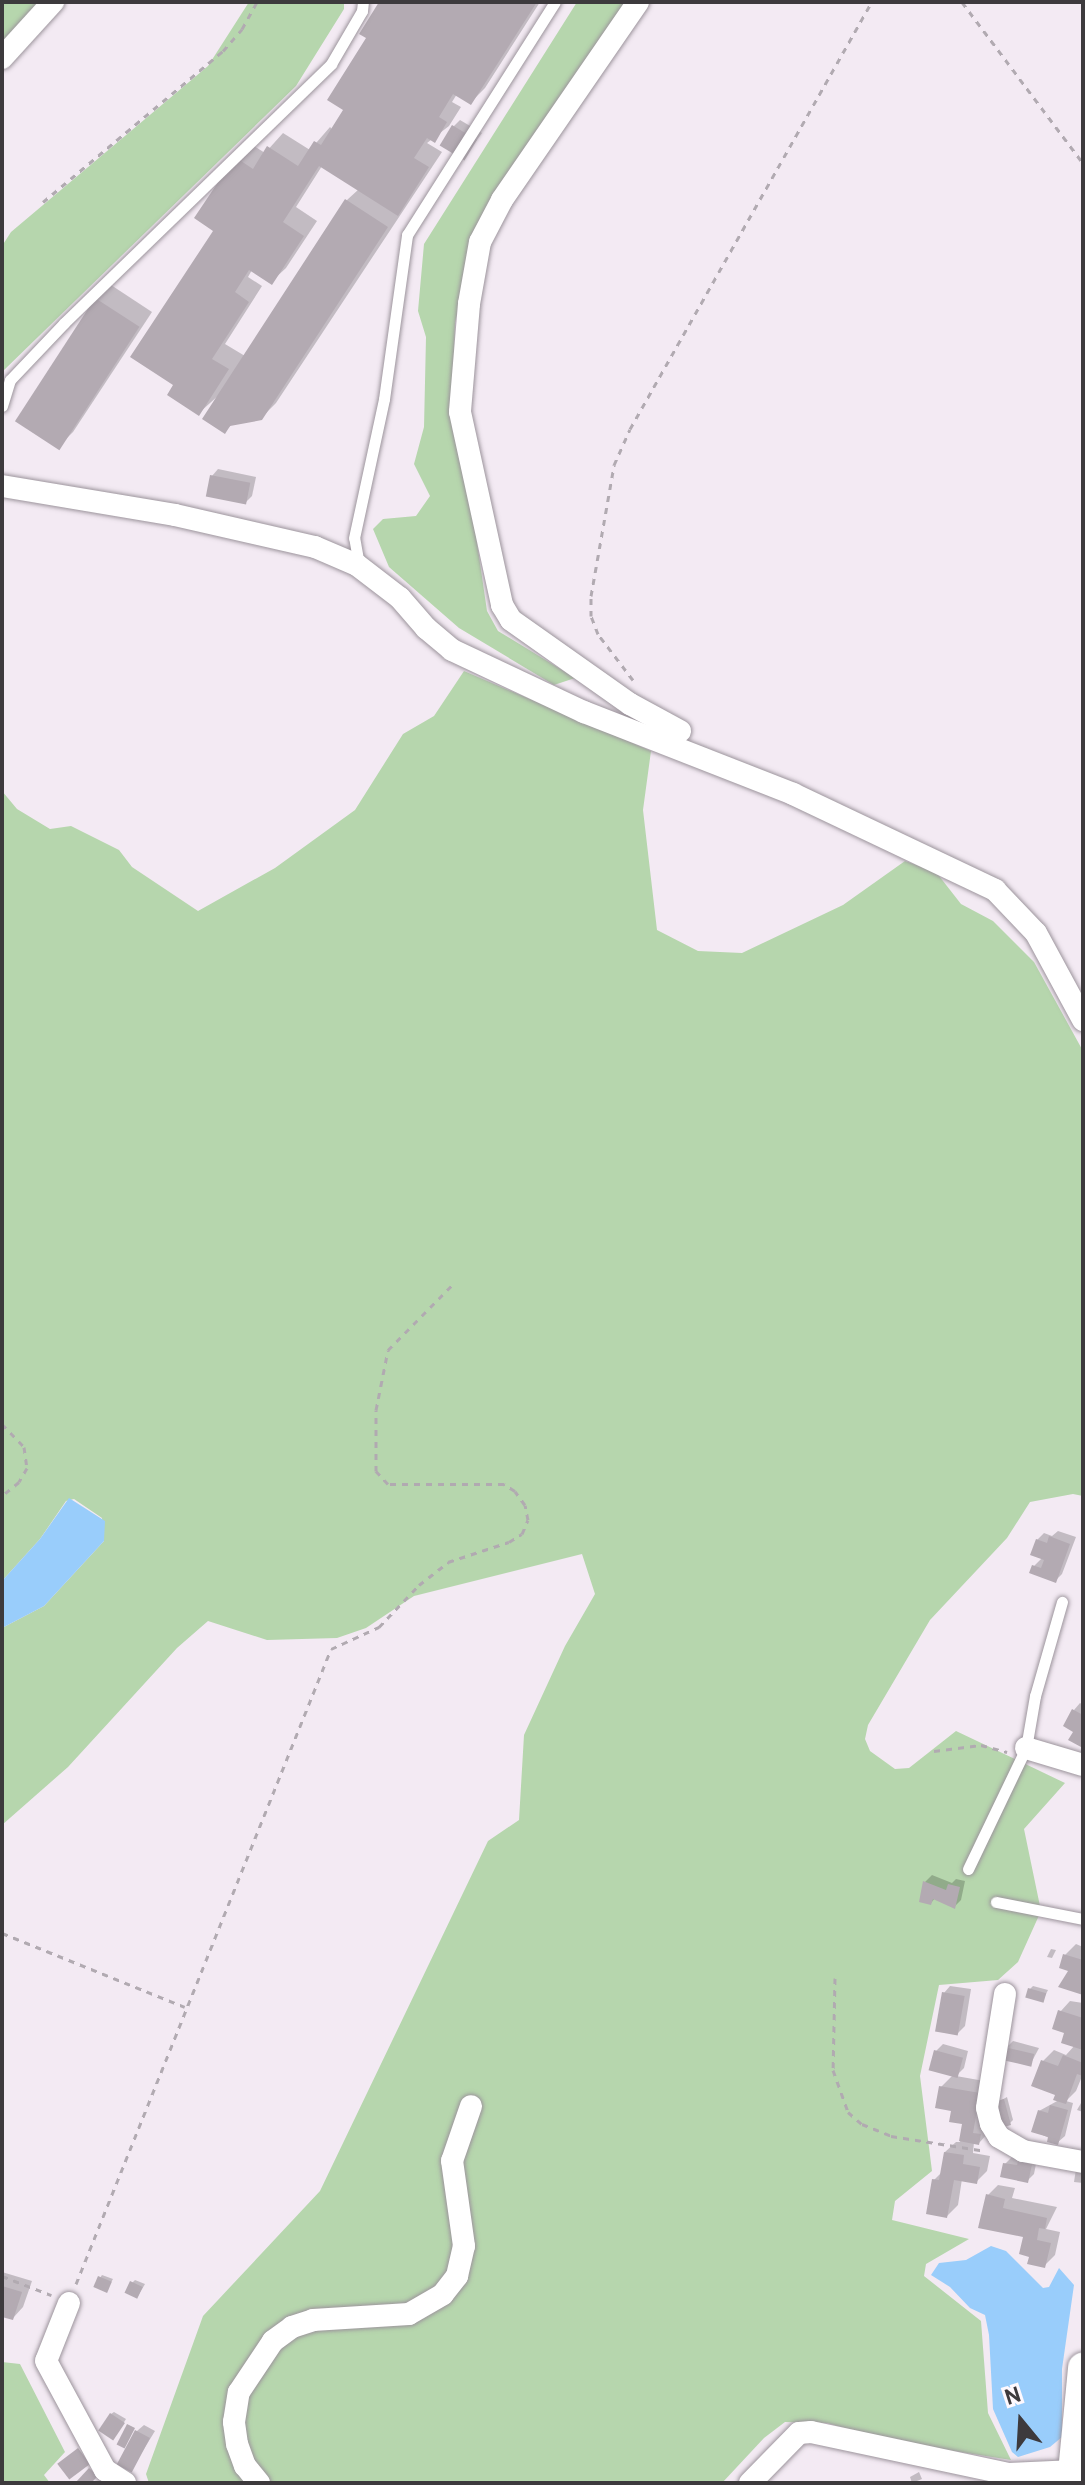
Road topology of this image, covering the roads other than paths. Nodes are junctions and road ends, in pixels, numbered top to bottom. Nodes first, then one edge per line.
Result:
1 (53, 2) edge
2 (363, 2) edge
3 (555, 2) edge
4 (638, 2) edge
5 (2, 58) edge
6 (2, 406) edge
7 (2, 486) edge
8 (360, 567) junction
9 (680, 731) dead end
10 (1083, 1020) edge
11 (1062, 1602) dead end
12 (1024, 1754) junction
13 (1083, 1765) edge
14 (968, 1869) dead end
15 (996, 1902) dead end
16 (1083, 1919) edge
17 (1005, 1994) dead end
18 (471, 2106) dead end
19 (1083, 2162) edge
20 (69, 2303) road end
21 (1083, 2368) edge
22 (1073, 2477) edge
23 (1006, 2478) edge
24 (125, 2483) edge
25 (259, 2483) edge
26 (750, 2483) edge

1 - 5 street
2 - 6 lane
3 - 8 lane
4 - 9 street
7 - 8 street
8 - 10 street
11 - 12 lane
12 - 13 street
12 - 14 lane
15 - 16 lane
17 - 19 street
18 - 25 street
20 - 24 street
21 - 22 street
22 - 23 street
23 - 26 street

